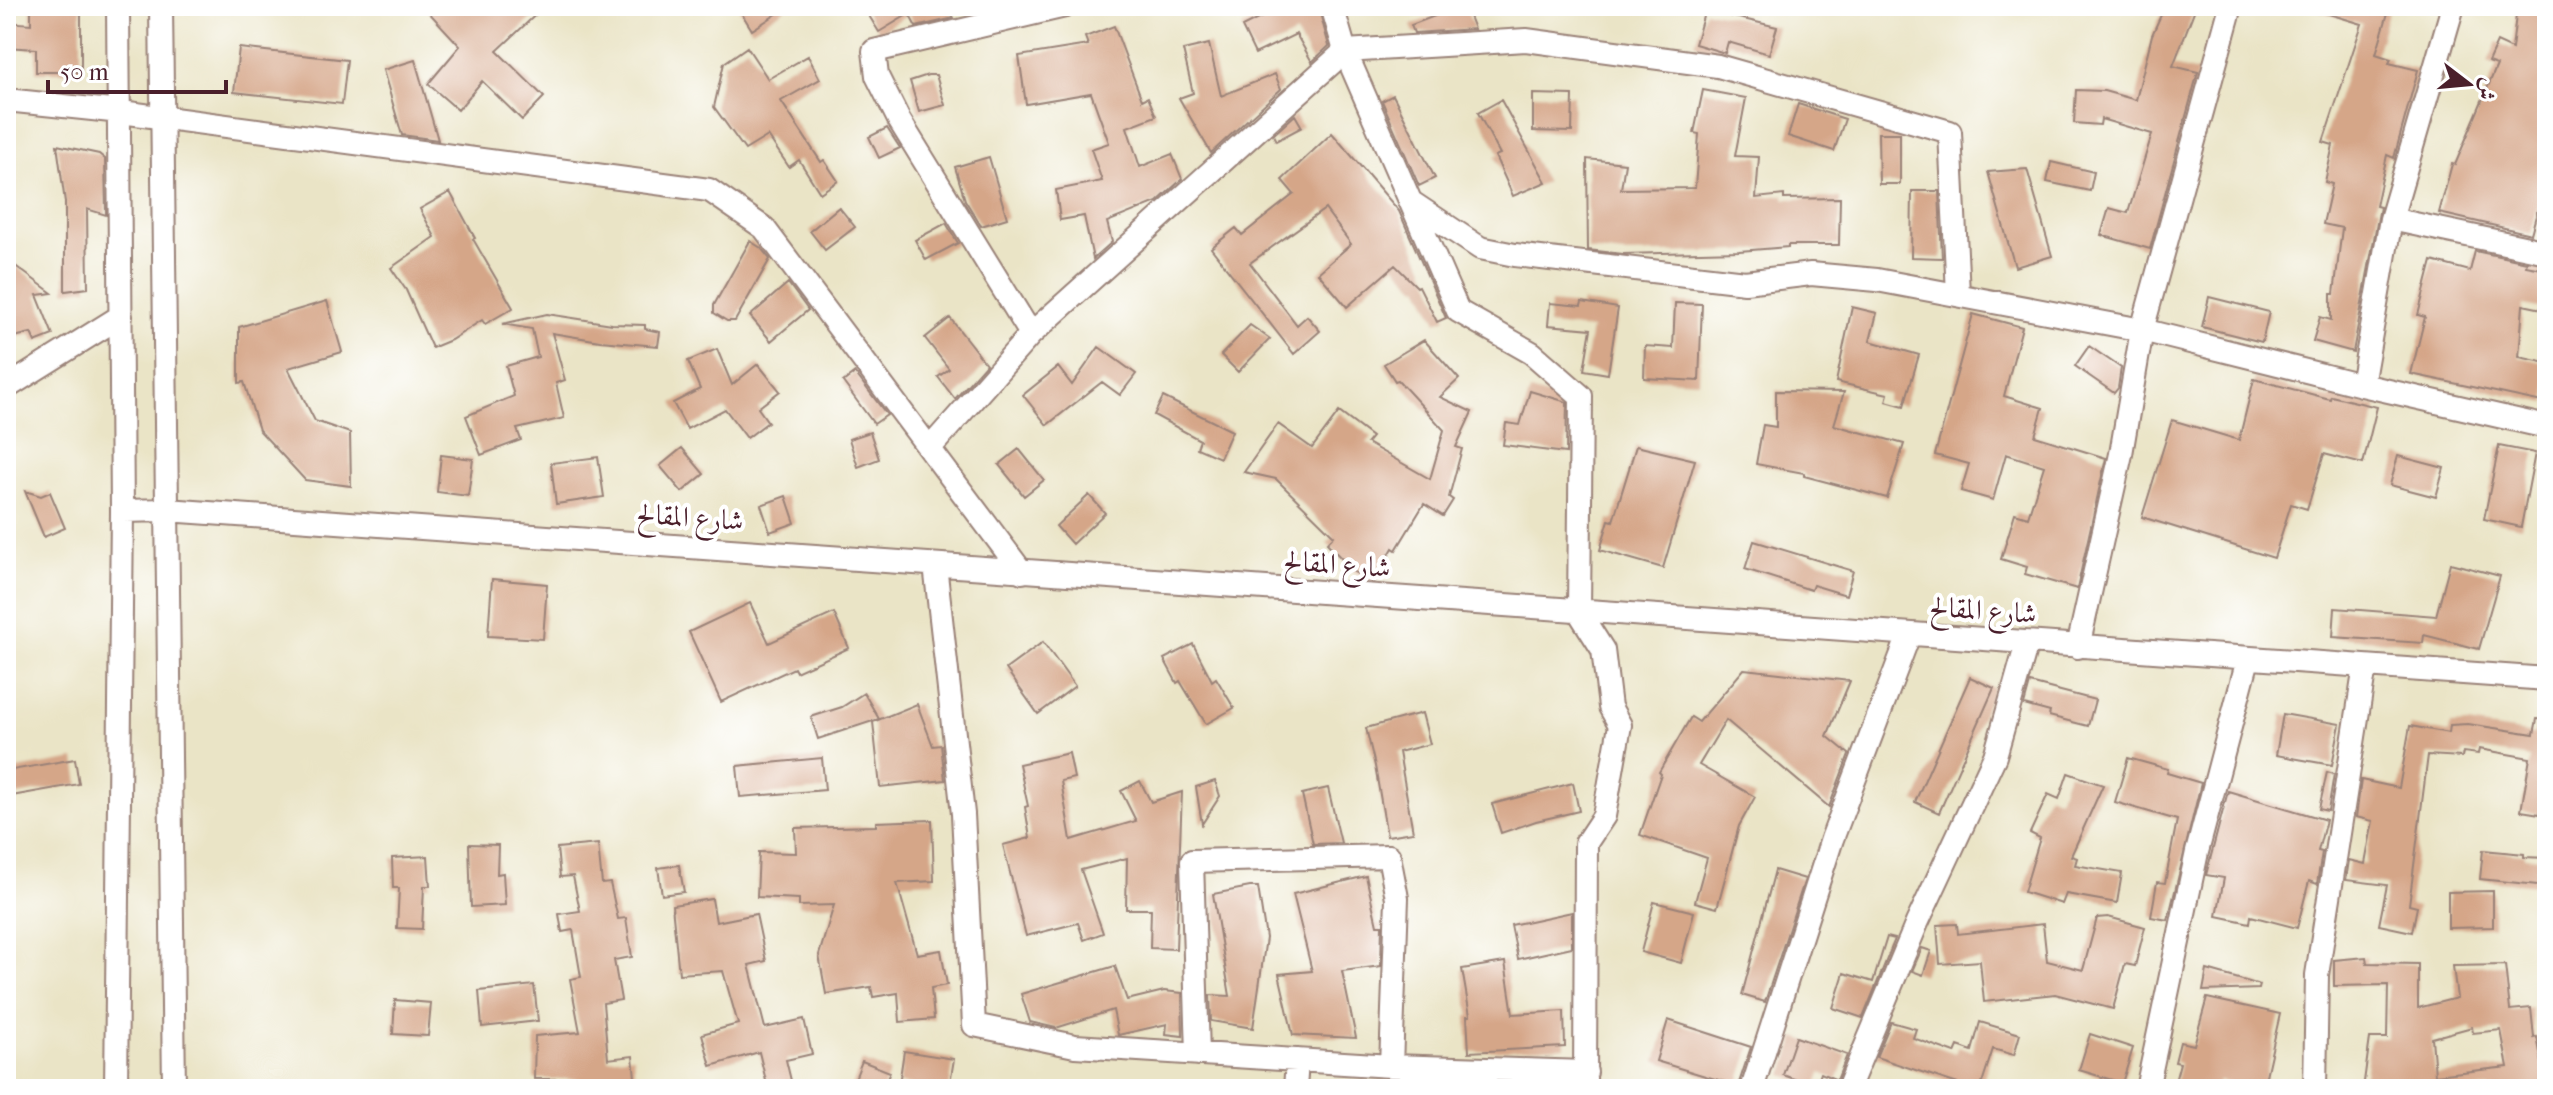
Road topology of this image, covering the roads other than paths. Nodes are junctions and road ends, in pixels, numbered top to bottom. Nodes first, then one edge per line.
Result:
1 (118, 6) edge
2 (161, 6) edge
3 (1065, 6) edge
4 (1332, 6) edge
5 (2231, 6) edge
6 (2453, 6) edge
7 (1345, 51) junction
8 (6, 100) edge
9 (121, 112) junction
10 (162, 118) junction
11 (1411, 202) junction
12 (2391, 219) junction
13 (2547, 252) edge
14 (1958, 294) junction
15 (121, 316) junction
16 (2142, 330) junction
17 (1031, 334) junction
18 (2362, 385) junction
19 (6, 388) edge
20 (2547, 427) edge
21 (930, 448) junction
22 (167, 510) junction
23 (122, 511) junction
24 (935, 565) junction
25 (1022, 572) junction
26 (1579, 612) junction
27 (1909, 635) junction
28 (2027, 643) junction
29 (2078, 647) junction
30 (2248, 659) junction
31 (2365, 666) junction
32 (2547, 679) edge
33 (1198, 1054) junction
34 (1297, 1060) junction
35 (1391, 1066) junction
36 (1585, 1081) edge
37 (116, 1089) edge
38 (174, 1089) edge
39 (1295, 1089) edge
40 (1752, 1089) edge
41 (1848, 1089) edge
42 (2147, 1089) edge
43 (2315, 1089) edge

1 - 9 street
2 - 10 street
3 - 17 street
4 - 7 street
5 - 16 street
6 - 12 street
7 - 11 street
7 - 14 street
7 - 17 street
8 - 9 street
9 - 10 street
9 - 15 street
10 - 21 street
10 - 22 street
11 - 14 street
11 - 26 street
12 - 13 street
12 - 18 street
14 - 16 street
15 - 19 street
15 - 23 street
16 - 18 street
16 - 29 street
17 - 21 street
18 - 20 street
21 - 25 street
22 - 23 street, شارع المقالح
22 - 24 street, شارع المقالح
22 - 38 street
23 - 37 street
24 - 25 street, شارع المقالح
24 - 33 street
25 - 26 street, شارع المقالح
26 - 27 street, شارع المقالح
26 - 36 street
27 - 28 street, شارع المقالح
27 - 40 street
28 - 29 street, شارع المقالح
28 - 41 street
29 - 30 street, شارع المقالح
30 - 31 street, شارع المقالح
30 - 42 street
31 - 32 street, شارع المقالح
31 - 43 street
33 - 34 street
33 - 35 street
34 - 35 street
34 - 39 street
35 - 36 street

